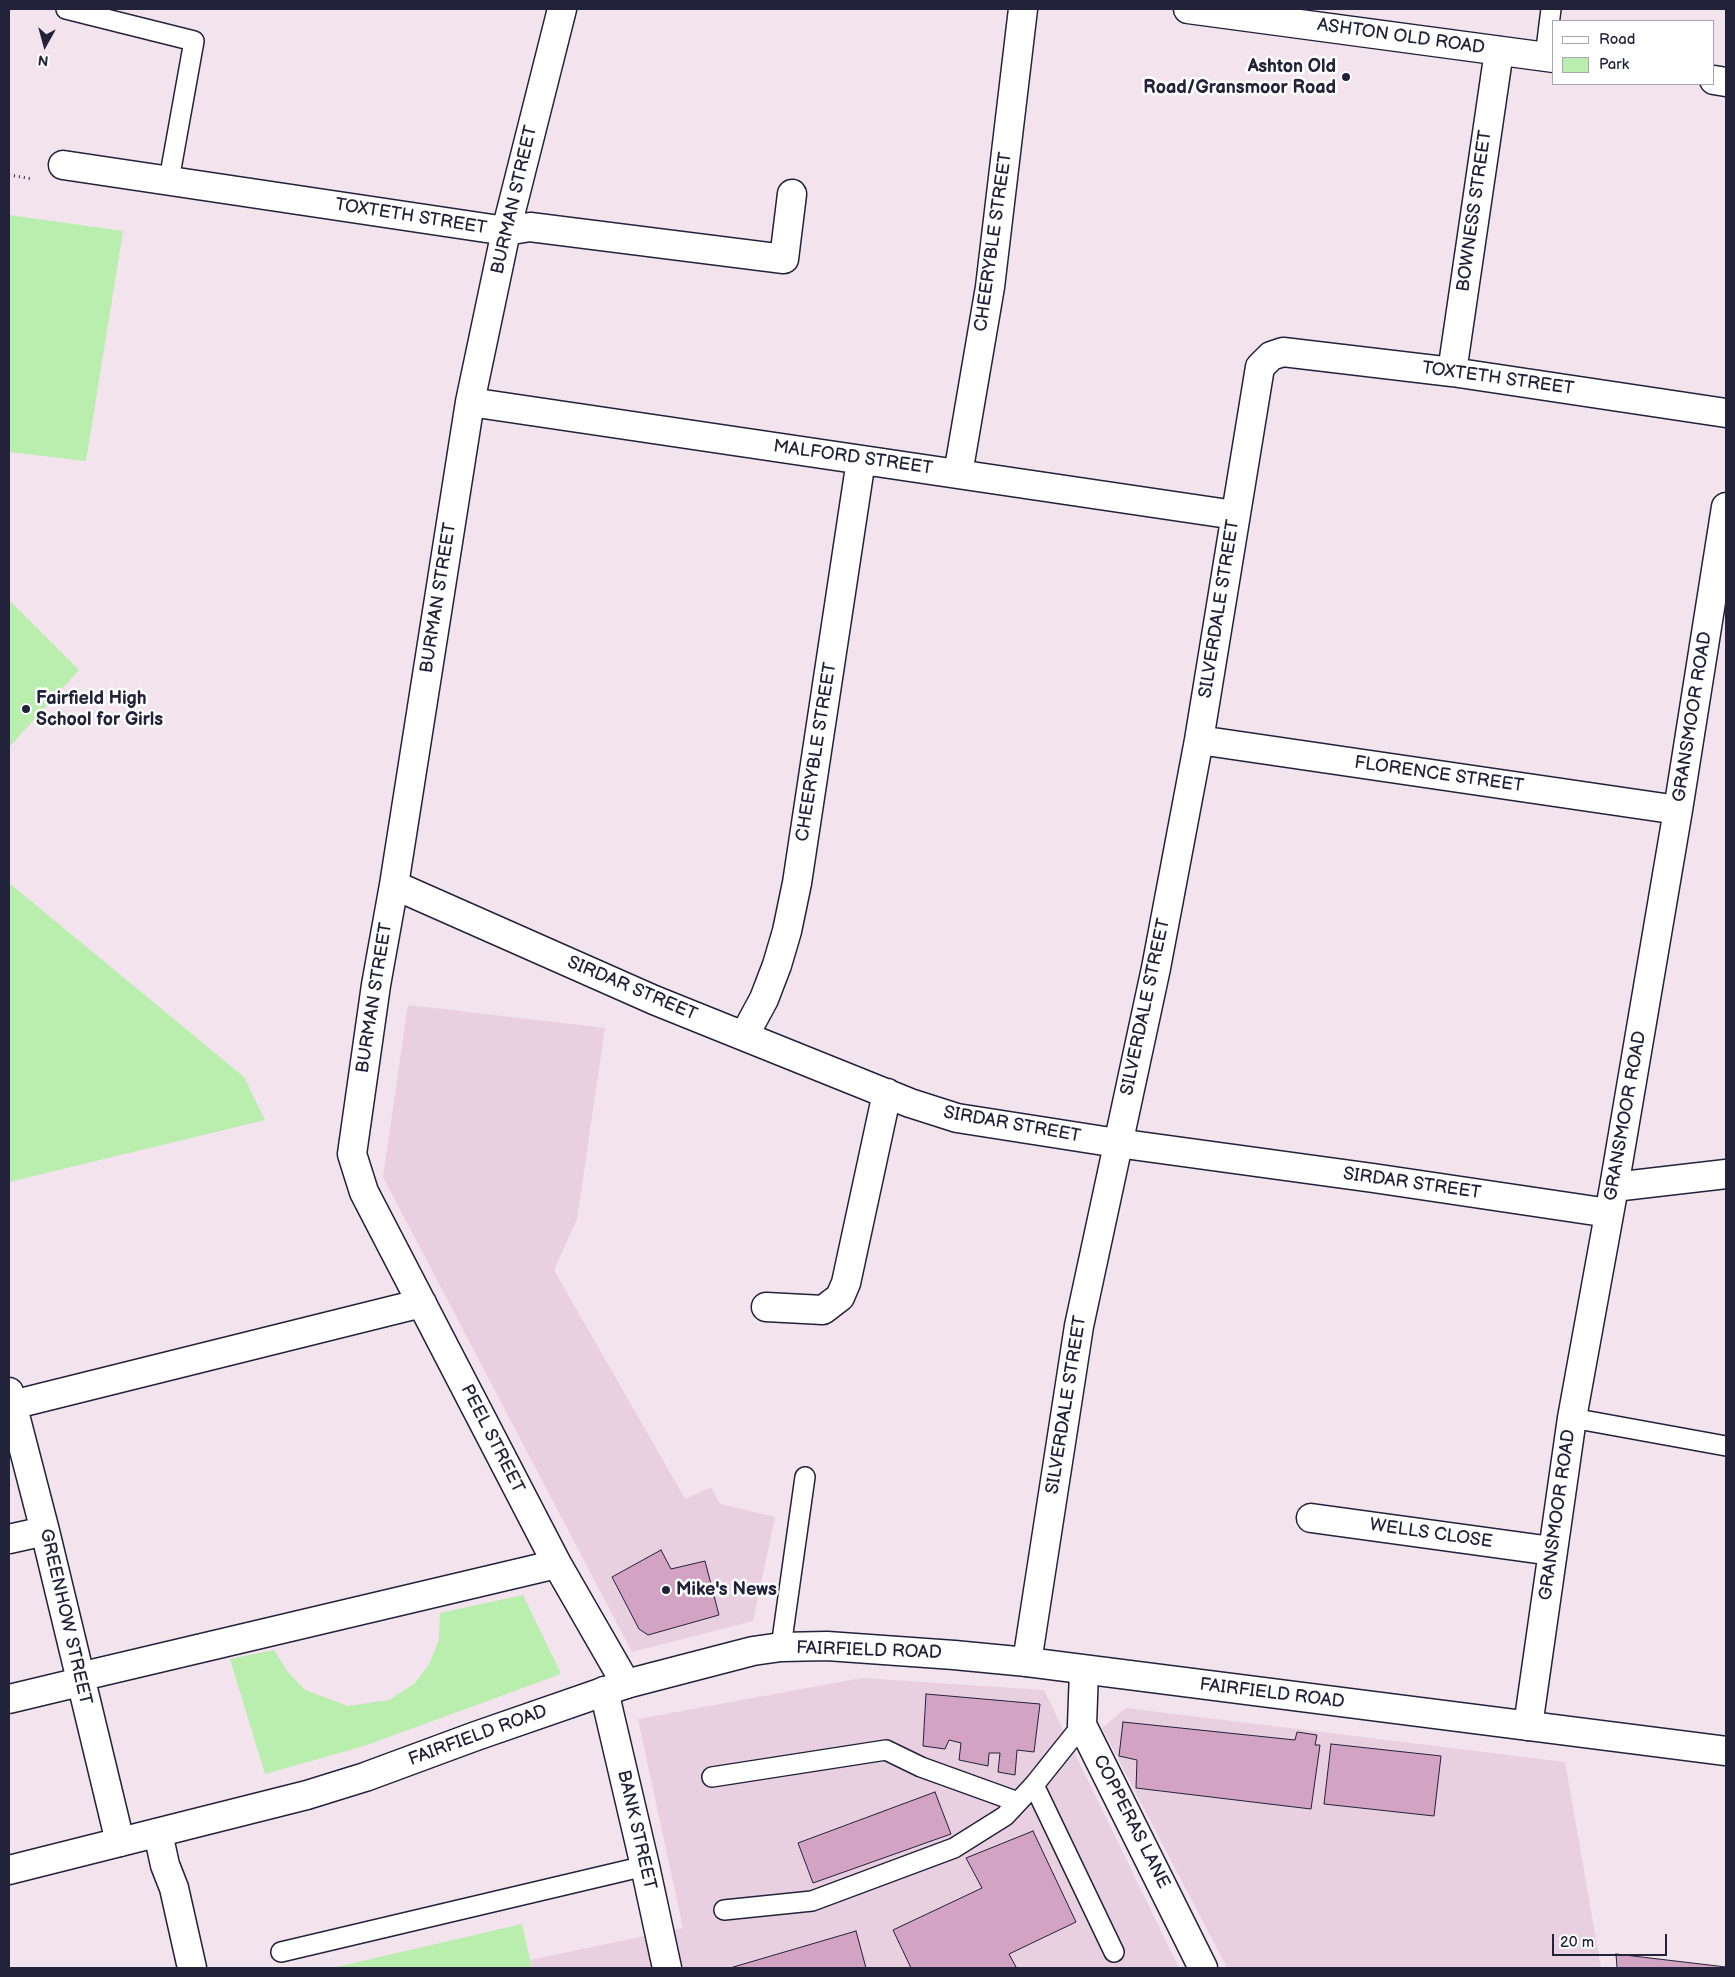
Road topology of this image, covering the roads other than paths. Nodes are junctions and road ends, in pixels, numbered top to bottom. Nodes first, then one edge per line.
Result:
1 (66, 9) edge
2 (562, 9) edge
3 (1023, 9) edge
4 (1188, 9) edge
5 (1551, 9) edge
6 (1499, 51) junction
7 (1549, 58) edge
8 (63, 165) dead end
9 (169, 180) junction
10 (792, 194) dead end
11 (506, 231) junction
12 (1270, 356) joint
13 (1452, 372) junction
14 (470, 402) junction
15 (1726, 413) edge
16 (862, 460) junction
17 (958, 474) junction
18 (1726, 507) edge
19 (1235, 515) junction
20 (1199, 740) junction
21 (1678, 810) junction
22 (394, 885) junction
23 (744, 1036) junction
24 (886, 1093) junction
25 (1117, 1143) junction
26 (1726, 1174) edge
27 (364, 1192) joint
28 (1612, 1200) junction
29 (422, 1303) junction
30 (766, 1307) dead end
31 (11, 1398) edge
32 (1572, 1418) junction
33 (1726, 1446) edge
34 (805, 1477) dead end
35 (1311, 1518) dead end
36 (44, 1530) junction
37 (9, 1539) edge
38 (1552, 1551) junction
39 (557, 1564) junction
40 (781, 1648) junction
41 (1027, 1662) junction
42 (1084, 1670) junction
43 (80, 1680) junction
44 (615, 1687) junction
45 (9, 1699) edge
46 (1082, 1725) junction
47 (1528, 1726) junction
48 (1726, 1751) edge
49 (712, 1777) dead end
50 (1034, 1785) junction
51 (1018, 1802) junction
52 (158, 1834) junction
53 (120, 1842) junction
54 (645, 1866) junction
55 (9, 1870) edge
56 (724, 1910) dead end
57 (281, 1952) dead end
58 (1114, 1952) dead end
59 (192, 1968) edge
60 (667, 1968) edge
61 (1203, 1968) edge

1 - 9 lane
2 - 11 main road, BURMAN STREET
3 - 17 main road, CHEERYBLE STREET
4 - 6 main road, ASHTON OLD ROAD
5 - 7 lane
6 - 7 main road, ASHTON OLD ROAD
6 - 13 main road, BOWNESS STREET
8 - 9 main road, TOXTETH STREET
9 - 11 main road, TOXTETH STREET
10 - 11 main road, TOXTETH STREET
11 - 14 main road, BURMAN STREET
12 - 13 main road, TOXTETH STREET
12 - 19 main road, SILVERDALE STREET
13 - 15 main road, TOXTETH STREET
14 - 16 main road, MALFORD STREET
14 - 22 main road, BURMAN STREET
16 - 17 main road, MALFORD STREET
16 - 23 main road, CHEERYBLE STREET
17 - 19 main road, MALFORD STREET
18 - 21 main road, GRANSMOOR ROAD
19 - 20 main road, SILVERDALE STREET
20 - 21 main road, FLORENCE STREET
20 - 25 main road, SILVERDALE STREET
21 - 28 main road, GRANSMOOR ROAD
22 - 23 main road, SIRDAR STREET
22 - 27 main road, BURMAN STREET
23 - 24 main road, SIRDAR STREET
24 - 25 main road, SIRDAR STREET
24 - 30 main road
25 - 28 main road, SIRDAR STREET
25 - 41 main road, SILVERDALE STREET
26 - 28 main road, SIRDAR STREET
27 - 29 main road, PEEL STREET
28 - 32 main road, GRANSMOOR ROAD
29 - 31 main road
29 - 39 main road, PEEL STREET
31 - 36 main road, GREENHOW STREET
32 - 33 lane
32 - 38 main road, GRANSMOOR ROAD
34 - 40 lane
35 - 38 main road, WELLS CLOSE
36 - 37 main road
36 - 43 main road, GREENHOW STREET
38 - 47 main road, GRANSMOOR ROAD
39 - 43 main road
39 - 44 main road, PEEL STREET
40 - 41 main road, FAIRFIELD ROAD
40 - 44 main road, FAIRFIELD ROAD
41 - 42 main road, FAIRFIELD ROAD
42 - 46 main road, COPPERAS LANE
42 - 47 main road, FAIRFIELD ROAD
43 - 45 main road
43 - 53 main road, GREENHOW STREET
44 - 52 main road, FAIRFIELD ROAD
44 - 54 main road, BANK STREET
46 - 50 lane
46 - 61 main road, COPPERAS LANE
47 - 48 main road, FAIRFIELD ROAD
49 - 51 lane
50 - 51 lane
50 - 58 lane
51 - 56 lane
52 - 53 main road, FAIRFIELD ROAD
52 - 59 main road
53 - 55 main road, FAIRFIELD ROAD
54 - 57 lane
54 - 60 main road, BANK STREET

